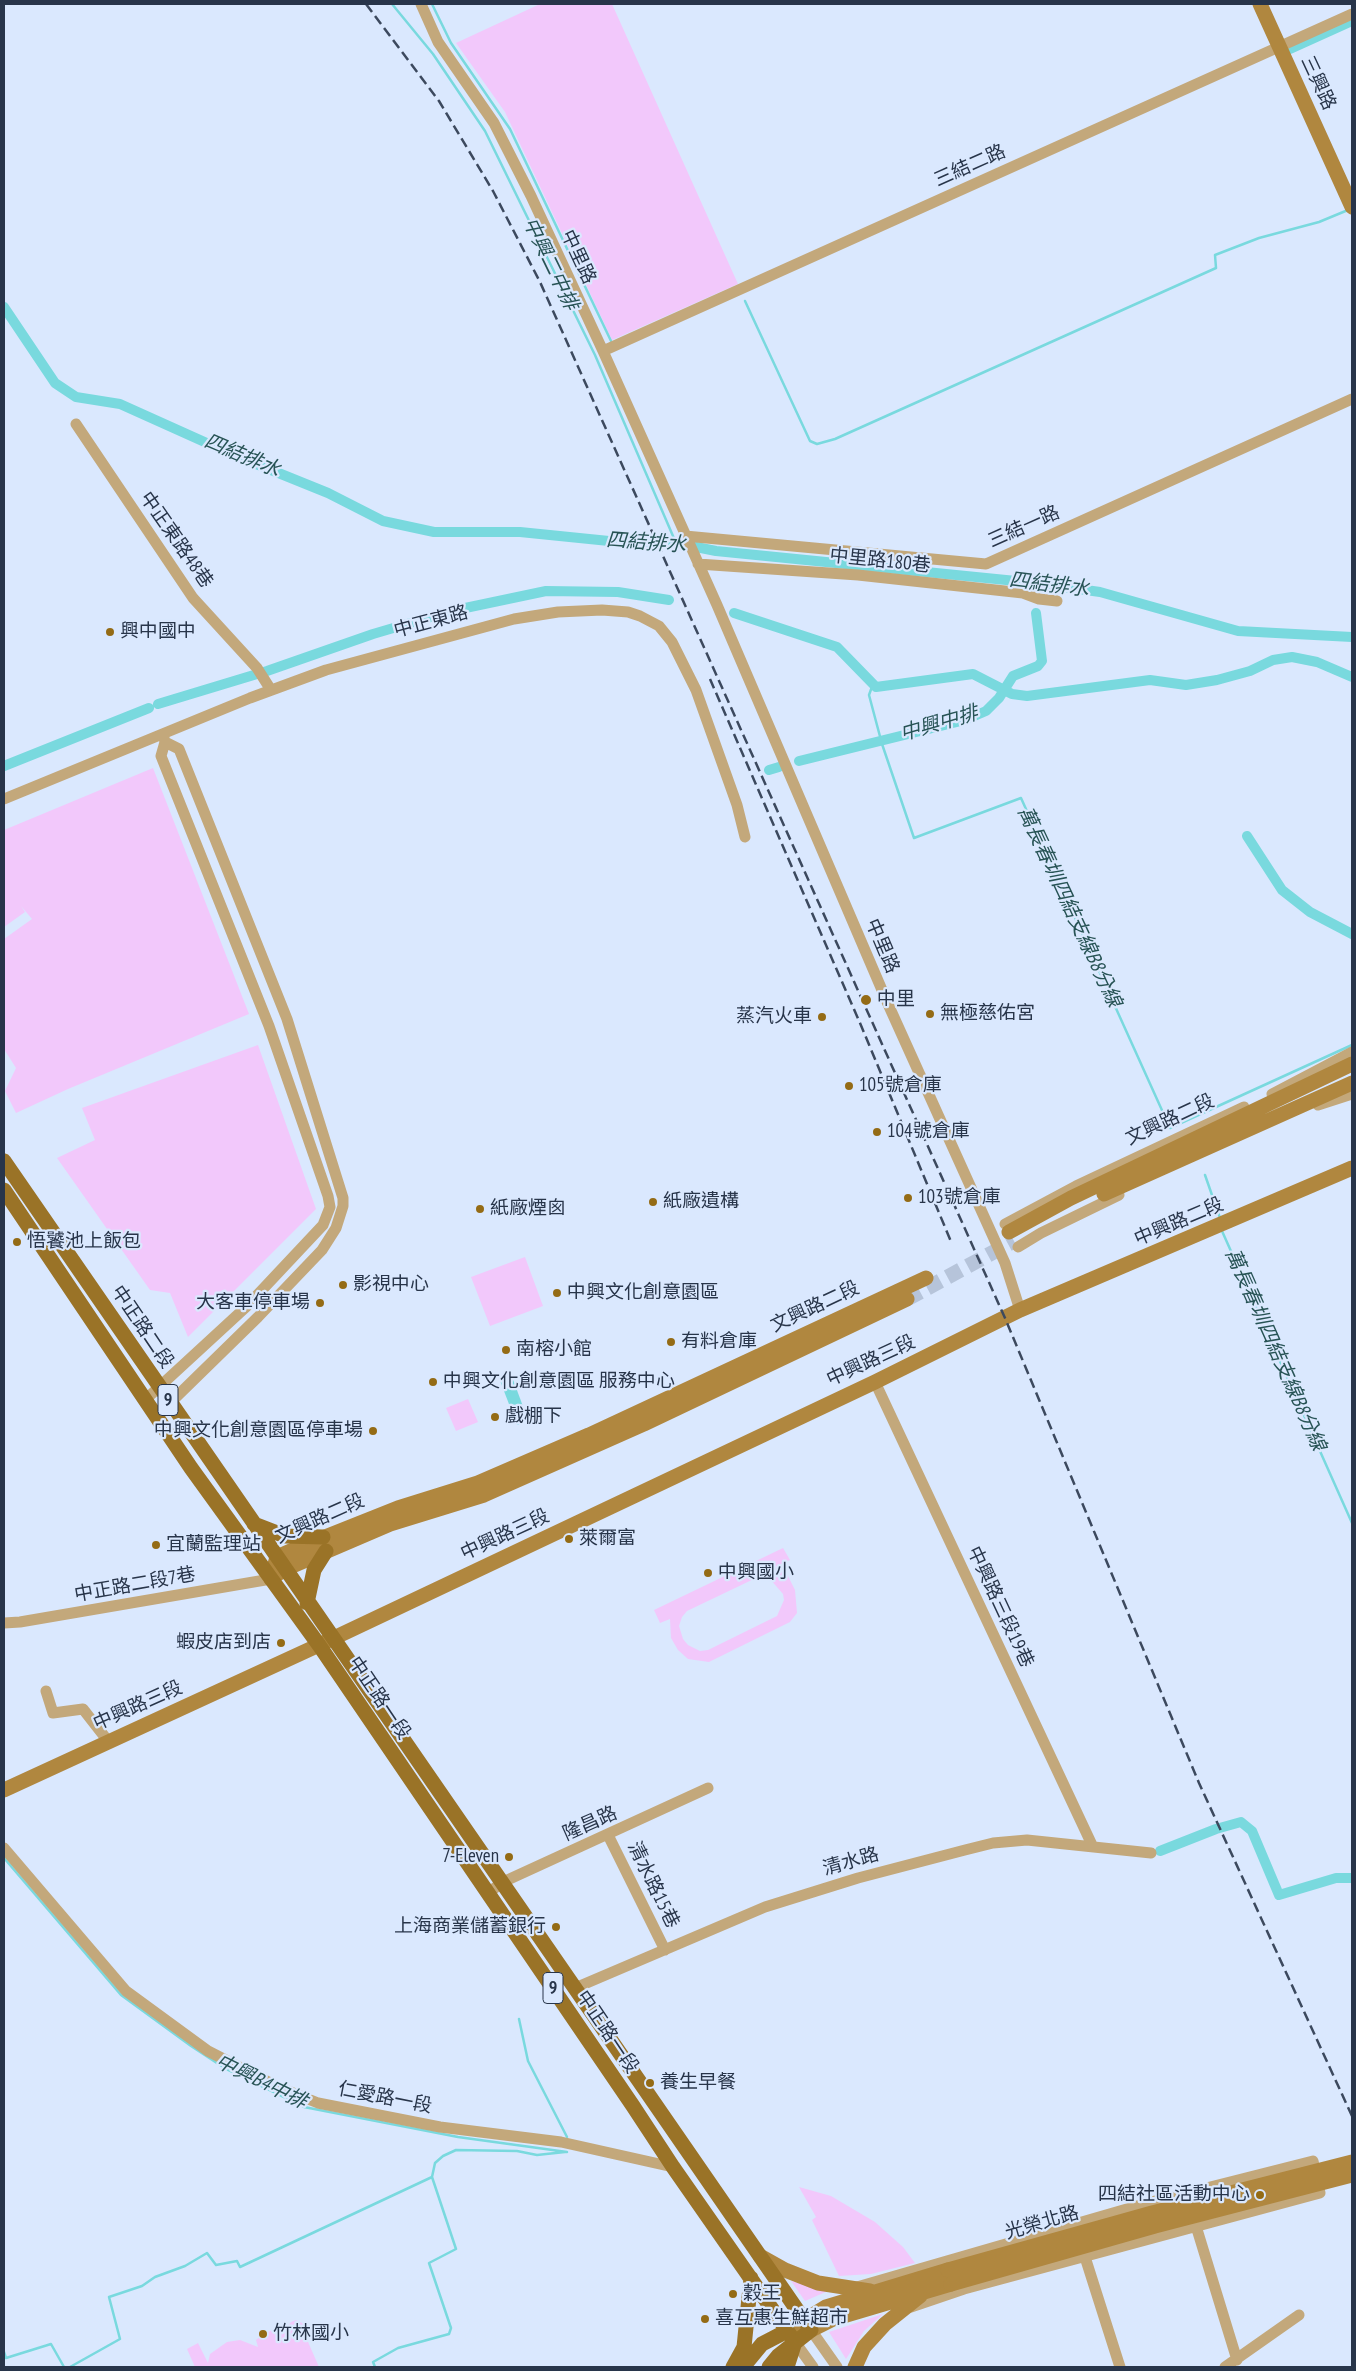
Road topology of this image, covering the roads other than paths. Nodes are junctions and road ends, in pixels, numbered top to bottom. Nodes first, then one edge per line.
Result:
1 (422, 4) edge
2 (1260, 4) edge
3 (1352, 14) edge
4 (1279, 47) junction
5 (1352, 207) edge
6 (603, 351) junction
7 (1352, 399) edge
8 (76, 424) dead end
9 (686, 536) junction
10 (698, 564) junction
11 (1057, 601) dead end
12 (272, 690) junction
13 (164, 737) junction
14 (4, 799) edge
15 (746, 837) dead end
16 (1352, 1052) edge
17 (1352, 1064) edge
18 (1352, 1083) edge
19 (1352, 1094) edge
20 (4, 1161) edge
21 (1352, 1168) edge
22 (4, 1190) edge
23 (1011, 1236) junction
24 (926, 1278) dead end
25 (907, 1299) tunnel mouth
26 (1020, 1310) junction
27 (874, 1382) junction
28 (160, 1389) junction
29 (145, 1400) junction
30 (170, 1403) junction
31 (156, 1414) junction
32 (254, 1524) junction
33 (325, 1544) junction
34 (281, 1563) junction
35 (271, 1579) junction
36 (307, 1603) junction
37 (4, 1623) edge
38 (334, 1638) junction
39 (319, 1645) junction
40 (46, 1691) dead end
41 (108, 1741) junction
42 (708, 1788) dead end
43 (4, 1790) edge
44 (608, 1835) junction
45 (1093, 1847) junction
46 (4, 1848) edge
47 (1151, 1853) dead end
48 (502, 1882) junction
49 (488, 1893) junction
50 (665, 1950) junction
51 (575, 1988) junction
52 (1352, 2162) edge
53 (672, 2168) junction
54 (1352, 2175) edge
55 (1196, 2226) junction
56 (760, 2256) junction
57 (1085, 2257) junction
58 (949, 2277) junction
59 (751, 2278) junction
60 (852, 2288) junction
61 (874, 2292) junction
62 (925, 2292) junction
63 (906, 2308) junction
64 (1299, 2315) dead end
65 (808, 2325) junction
66 (791, 2336) junction
67 (1236, 2360) junction
68 (733, 2367) edge
69 (743, 2367) edge
70 (757, 2367) edge
71 (769, 2367) edge
72 (787, 2367) edge
73 (813, 2367) edge
74 (837, 2367) edge
75 (855, 2367) edge
76 (1120, 2367) edge
77 (1225, 2367) edge

1 - 6 street, 中里路
2 - 4 street, 三興路
3 - 4 street, 三結二路
4 - 5 street, 三興路
4 - 6 street, 三結二路
6 - 9 street, 中里路
7 - 9 street, 三結一路
8 - 12 street, 中正東路48巷
9 - 10 street, 中里路
10 - 11 street, 中里路180巷
10 - 26 street, 中里路
12 - 13 street, 中正東路
12 - 15 street, 中正東路
13 - 14 street, 中正東路
13 - 28 street
13 - 30 street
16 - 23 street, 文興路二段
17 - 23 street, 文興路二段
18 - 23 street, 文興路二段
19 - 23 street
20 - 28 main road, 中正路二段 / 9
21 - 26 street, 中興路二段
22 - 29 main road, 中正路二段 / 9
24 - 33 street, 文興路二段
25 - 33 street, 文興路二段
26 - 27 street, 中興路三段
27 - 38 street, 中興路三段
27 - 45 street, 中興路三段19巷
28 - 29 street
28 - 30 main road, 中正路二段 / 9
29 - 31 main road, 中正路二段 / 9
30 - 31 street
30 - 32 main road, 中正路二段 / 9
31 - 35 main road, 中正路二段 / 9
32 - 33 main road
32 - 34 main road, 中正路二段 / 9
33 - 34 street, 文興路二段
33 - 36 main road
34 - 35 street, 文興路二段
34 - 36 main road, 中正路二段 / 9
35 - 37 street, 中正路二段7巷
35 - 39 main road, 中正路二段 / 9
36 - 38 main road, 中正路二段 / 9
38 - 39 street, 中興路三段
38 - 48 main road, 中正路一段 / 9
39 - 41 street, 中興路三段
39 - 49 main road, 中正路一段 / 9
40 - 41 street
41 - 43 street, 中興路三段
42 - 44 street, 隆昌路
44 - 48 street, 隆昌路
44 - 50 street, 清水路15巷
45 - 47 street, 清水路
45 - 50 street, 清水路
46 - 53 street, 仁愛路一段
48 - 49 street, 隆昌路
48 - 51 main road, 中正路一段 / 9
49 - 53 main road, 中正路一段 / 9
50 - 51 street, 清水路
51 - 56 main road, 中正路一段 / 9
52 - 58 street, 光榮北路, bridge
53 - 59 main road, 中正路一段 / 9
54 - 58 street, 光榮北路, bridge
55 - 57 street, 光榮北路
55 - 60 street, 光榮北路
55 - 67 street
56 - 60 street
56 - 65 main road, 中正路一段 / 9
57 - 63 street, 光榮北路
57 - 76 street
58 - 61 street, 光榮北路
58 - 62 street, 光榮北路
59 - 66 main road, 中正路一段 / 9
59 - 68 main road
60 - 61 street
61 - 65 street, 光榮北路
62 - 63 street
62 - 65 street, 光榮北路
63 - 75 street
64 - 67 street
65 - 66 street, 光榮北路
65 - 74 street
66 - 69 main road
66 - 70 main road
66 - 71 main road
66 - 72 main road
66 - 73 street
67 - 77 street

